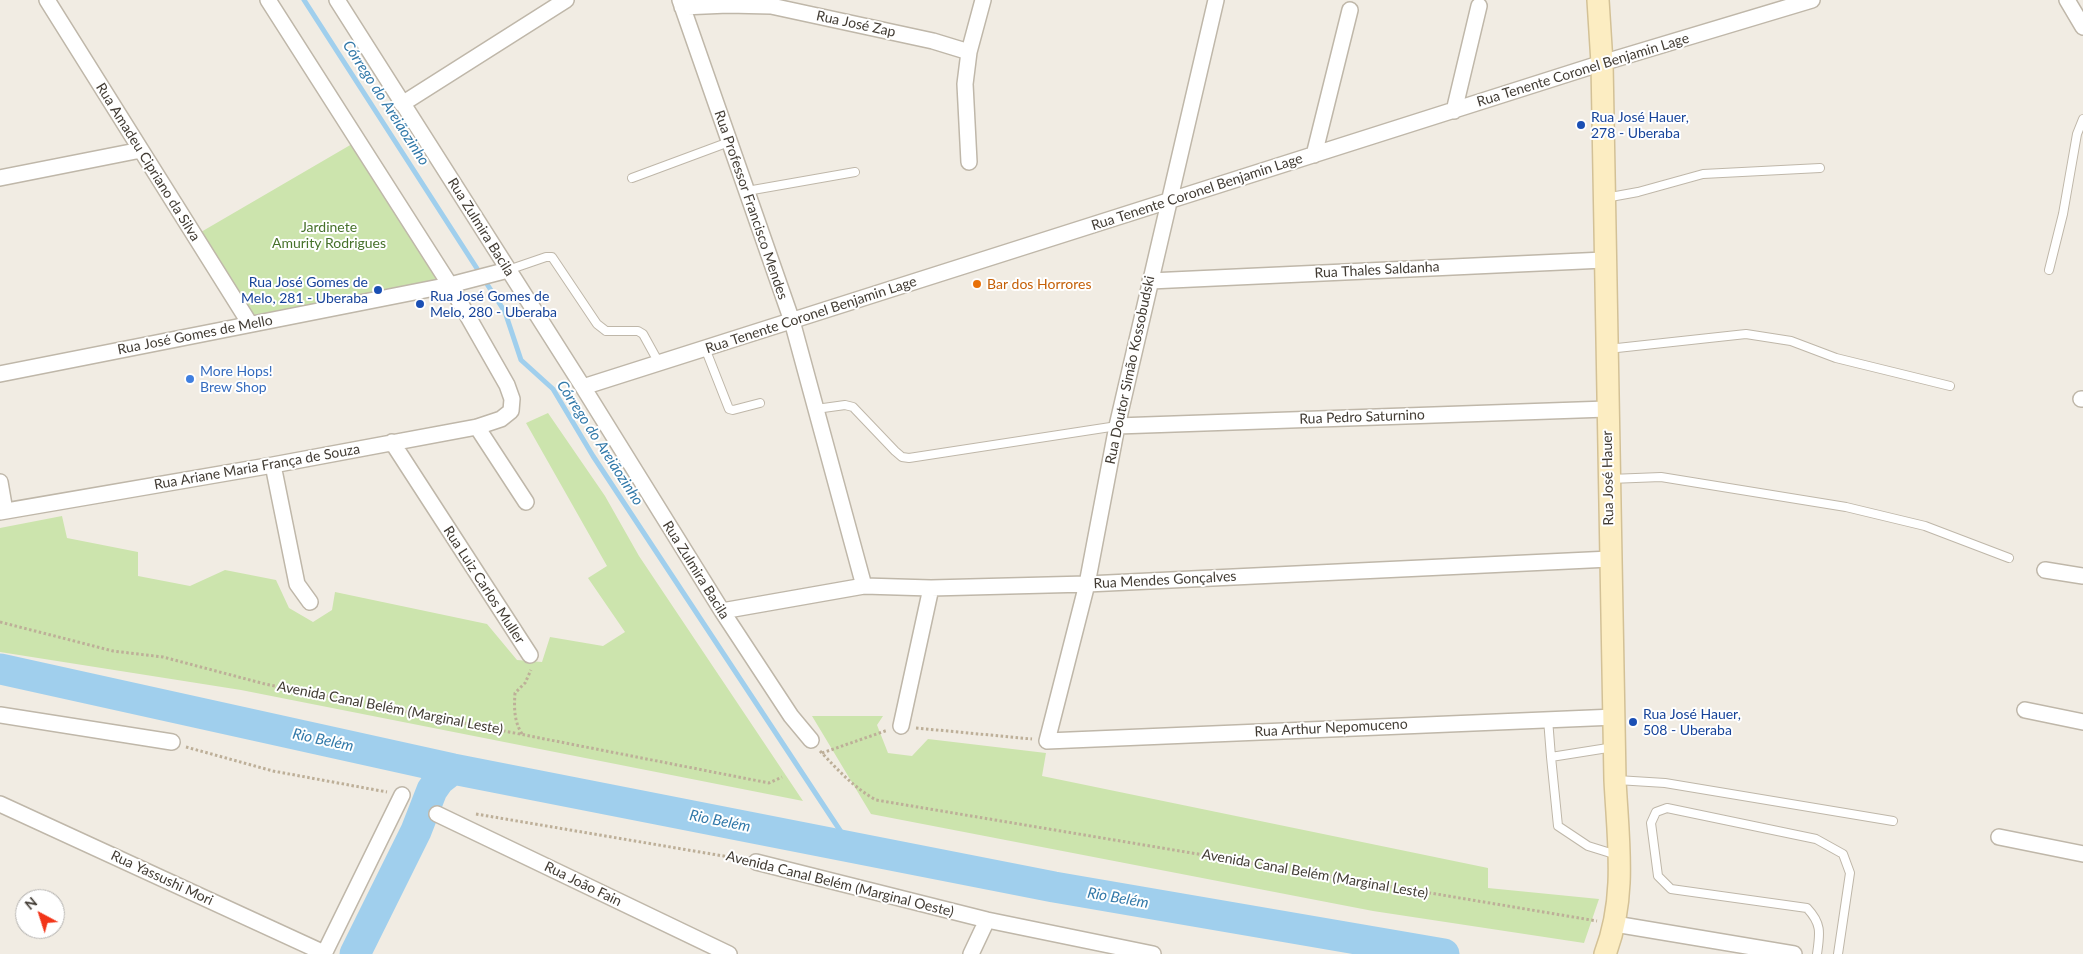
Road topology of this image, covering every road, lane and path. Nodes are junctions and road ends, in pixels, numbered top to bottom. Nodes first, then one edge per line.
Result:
1 (47, 0) edge
2 (268, 0) edge
3 (337, 0) edge
4 (566, 0) edge
5 (983, 0) edge
6 (1216, 0) edge
7 (1598, 0) edge
8 (1812, 0) edge
9 (2067, 0) edge
10 (681, 4) edge
11 (1479, 6) dead end
12 (1350, 10) dead end
13 (2083, 27) edge
14 (969, 52) junction
15 (1602, 64) junction
16 (402, 104) junction
17 (1454, 111) junction
18 (2083, 119) edge
19 (729, 142) junction
20 (141, 150) junction
21 (1314, 155) junction
22 (970, 162) dead end
23 (1820, 168) dead end
24 (855, 172) dead end
25 (0, 178) edge
26 (632, 178) dead end
27 (747, 192) junction
28 (1603, 198) junction
29 (1169, 201) junction
30 (1604, 260) junction
31 (508, 270) junction
32 (2049, 270) dead end
33 (1150, 281) junction
34 (450, 284) junction
35 (792, 321) junction
36 (250, 324) junction
37 (705, 348) junction
38 (1606, 349) junction
39 (659, 363) junction
40 (0, 374) edge
41 (1950, 386) dead end
42 (583, 388) junction
43 (760, 403) dead end
44 (816, 409) junction
45 (1607, 409) junction
46 (477, 426) junction
47 (1117, 426) junction
48 (392, 442) junction
49 (273, 465) junction
50 (1608, 479) junction
51 (0, 482) edge
52 (526, 502) dead end
53 (3, 512) edge
54 (2009, 558) dead end
55 (1610, 559) junction
56 (2046, 570) dead end
57 (2083, 576) edge
58 (1087, 584) junction
59 (864, 586) junction
60 (931, 588) junction
61 (310, 602) dead end
62 (722, 611) junction
63 (0, 622) edge
64 (530, 656) joint
65 (2025, 710) dead end
66 (0, 715) edge
67 (1615, 717) junction
68 (1548, 719) junction
69 (2083, 722) edge
70 (901, 726) junction
71 (522, 734) junction
72 (811, 740) joint
73 (1047, 741) junction
74 (172, 742) joint
75 (1615, 747) junction
76 (822, 753) junction
77 (1551, 756) junction
78 (782, 777) dead end
79 (1616, 780) junction
80 (402, 795) joint
81 (0, 804) edge
82 (437, 814) dead end
83 (469, 814) dead end
84 (1893, 822) dead end
85 (1999, 837) dead end
86 (2083, 854) edge
87 (1619, 855) junction
88 (756, 862) joint
89 (987, 920) junction
90 (1610, 939) edge
91 (324, 953) edge
92 (729, 954) edge
93 (971, 954) edge
94 (1153, 954) edge
95 (1794, 954) edge
96 (1817, 954) edge
97 (1838, 954) edge

1 - 20 street, Rua Amadeu Cipriano da Silva
2 - 34 street
3 - 16 street, Rua Zulmira Bacila
4 - 16 street
5 - 14 street
6 - 29 street, Rua Doutor Simão Kossobudski
7 - 15 main road, Rua José Hauer
8 - 15 street, Rua Tenente Coronel Benjamin Lage
9 - 13 street
10 - 14 street, Rua José Zap
10 - 19 street, Rua Professor Francisco Mendes
11 - 17 street
12 - 21 street
14 - 22 street
15 - 17 street, Rua Tenente Coronel Benjamin Lage
15 - 28 main road, Rua José Hauer
16 - 31 street, Rua Zulmira Bacila
17 - 21 street, Rua Tenente Coronel Benjamin Lage
18 - 32 lane
19 - 26 lane
19 - 27 street, Rua Professor Francisco Mendes
20 - 25 street
20 - 36 street, Rua Amadeu Cipriano da Silva
21 - 29 street, Rua Tenente Coronel Benjamin Lage
23 - 28 lane
24 - 27 lane
27 - 35 street, Rua Professor Francisco Mendes
28 - 30 main road, Rua José Hauer
29 - 33 street, Rua Doutor Simão Kossobudski
29 - 35 street, Rua Tenente Coronel Benjamin Lage
30 - 33 street, Rua Thales Saldanha
30 - 38 main road, Rua José Hauer
31 - 34 street, Rua José Gomes de Mello
31 - 39 lane
31 - 42 street, Rua Zulmira Bacila
33 - 47 street, Rua Doutor Simão Kossobudski
34 - 36 street, Rua José Gomes de Mello
34 - 46 street, Rua Ariane Maria França de Souza
35 - 37 street, Rua Tenente Coronel Benjamin Lage
35 - 44 street, Rua Professor Francisco Mendes
36 - 40 street, Rua José Gomes de Mello
37 - 39 street, Rua Tenente Coronel Benjamin Lage
37 - 43 lane
38 - 41 lane
38 - 45 main road, Rua José Hauer
39 - 42 street, Rua Tenente Coronel Benjamin Lage
42 - 62 street, Rua Zulmira Bacila
44 - 47 lane
44 - 59 street, Rua Professor Francisco Mendes
45 - 47 street, Rua Pedro Saturnino
45 - 50 main road, Rua José Hauer
46 - 48 street, Rua Ariane Maria França de Souza
46 - 52 street
47 - 58 street, Rua Doutor Simão Kossobudski
48 - 49 street, Rua Ariane Maria França de Souza
48 - 64 street, Rua Luiz Carlos Muller
49 - 53 street, Rua Ariane Maria França de Souza
49 - 61 street
50 - 54 lane
50 - 55 main road, Rua José Hauer
51 - 53 street
55 - 58 street, Rua Mendes Gonçalves
55 - 67 main road, Rua José Hauer
56 - 57 street
58 - 60 street, Rua Mendes Gonçalves
58 - 73 street, Rua Doutor Simão Kossobudski
59 - 60 street, Rua Mendes Gonçalves
59 - 62 street, Rua Mendes Gonçalves
60 - 70 street
62 - 72 street, Rua Zulmira Bacila
63 - 71 path, Avenida Canal Belém (Marginal Leste)
64 - 71 path, Rua Luiz Carlos Muller
65 - 69 street
66 - 74 street
67 - 68 street, Rua Arthur Nepomuceno
67 - 75 main road, Rua José Hauer
68 - 73 street, Rua Arthur Nepomuceno
68 - 77 lane
70 - 73 path
70 - 76 path
71 - 78 path, Avenida Canal Belém (Marginal Leste)
72 - 76 path
74 - 80 path
75 - 77 lane
75 - 79 main road, Rua José Hauer
76 - 90 path, Avenida Canal Belém (Marginal Leste)
77 - 87 lane
79 - 84 lane
79 - 87 main road, Rua José Hauer
80 - 91 street
81 - 91 street, Rua Yassushi Mori
82 - 92 street, Rua João Fain
83 - 88 path, Avenida Canal Belém (Marginal Oeste)
85 - 86 street
87 - 90 main road, Rua José Hauer
88 - 89 street, Avenida Canal Belém (Marginal Oeste)
89 - 93 street
89 - 94 street, Avenida Canal Belém (Marginal Oeste)
90 - 95 street
96 - 97 lane

